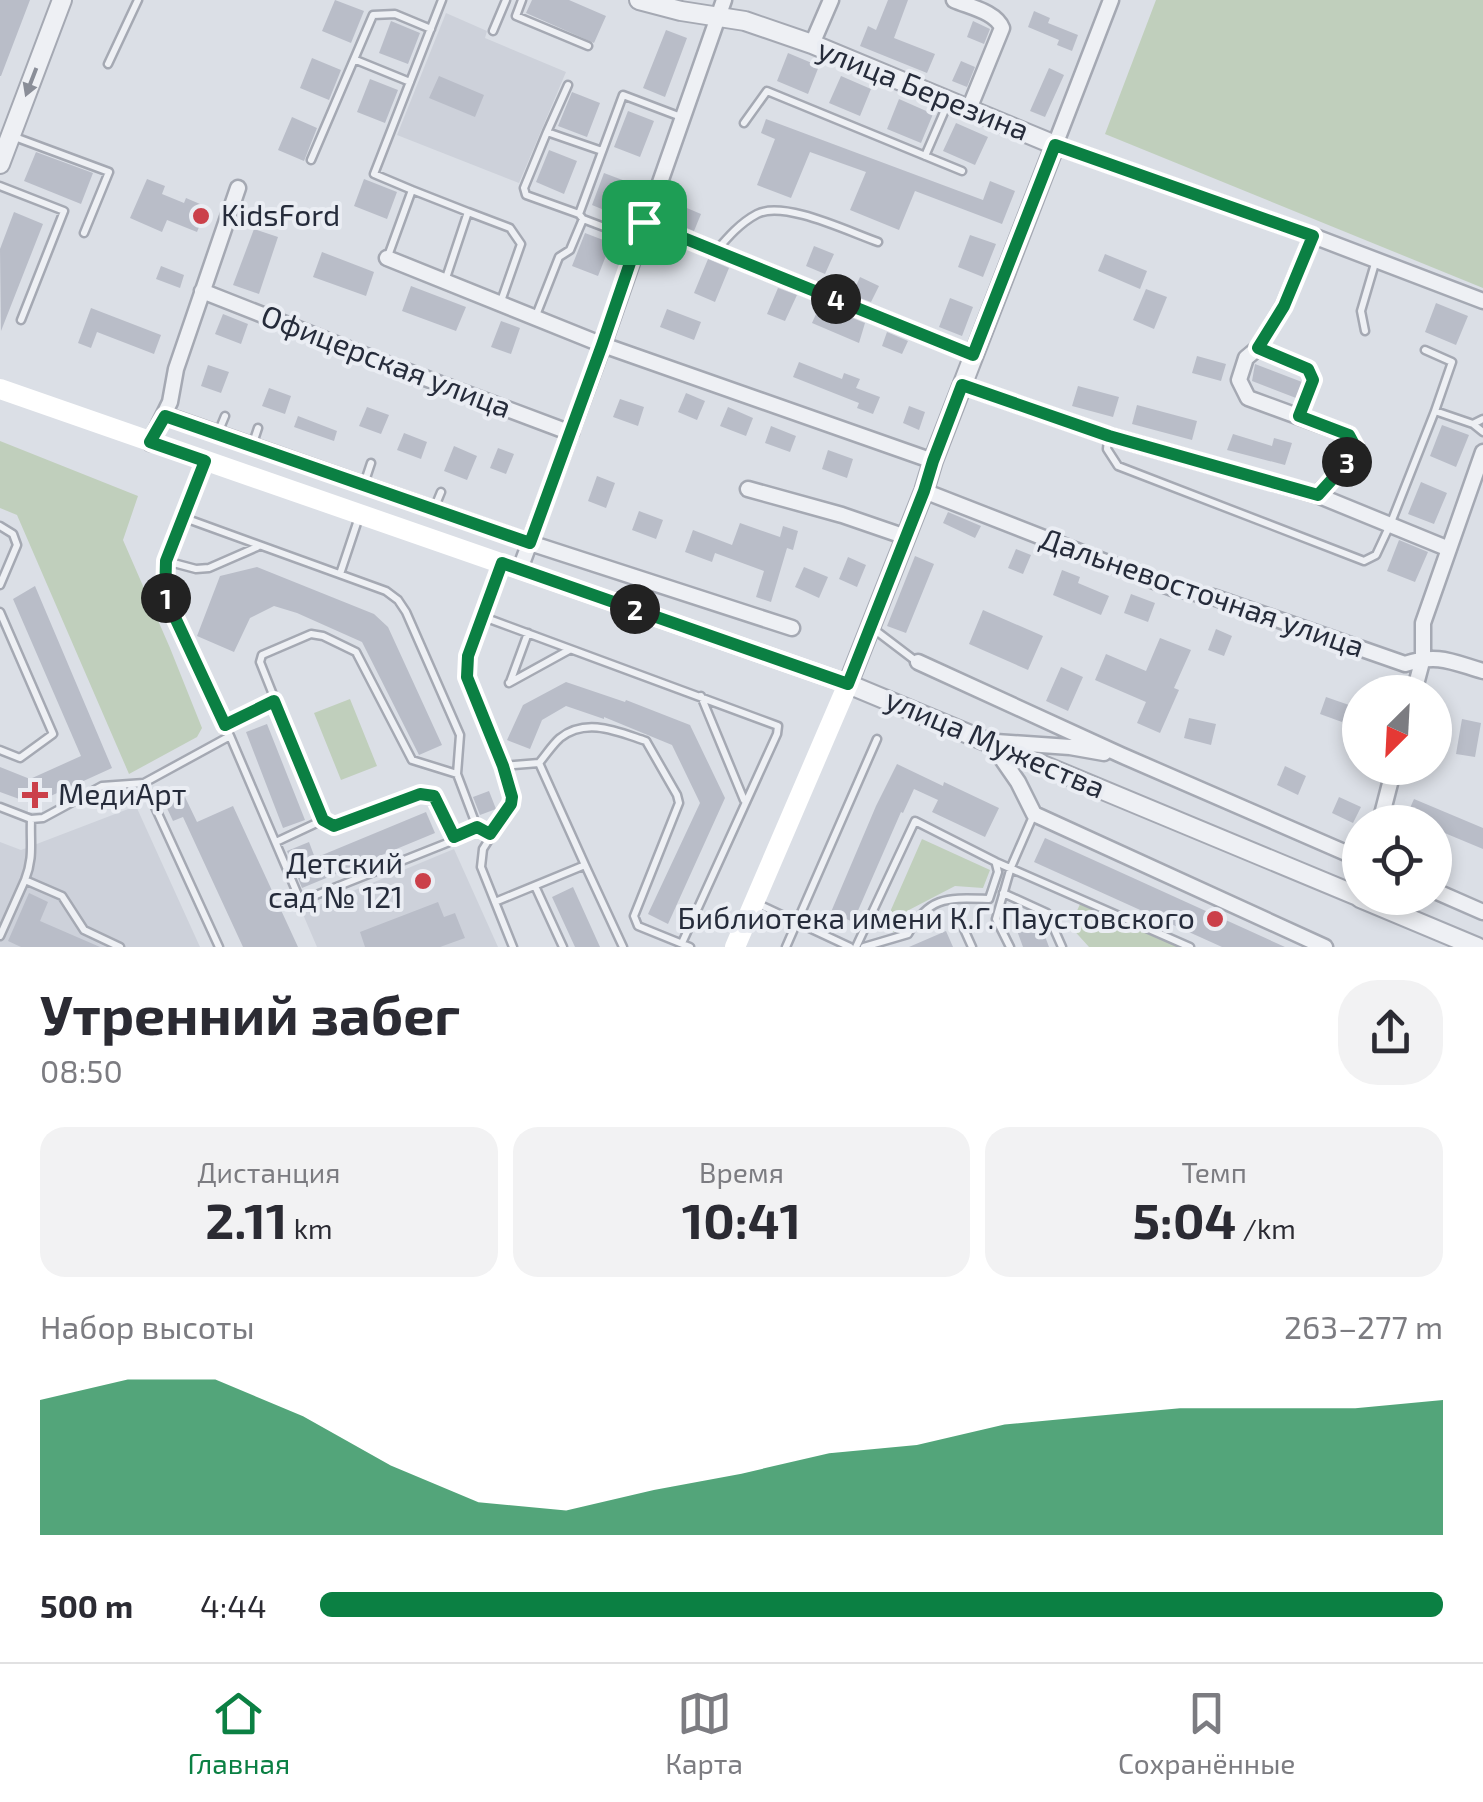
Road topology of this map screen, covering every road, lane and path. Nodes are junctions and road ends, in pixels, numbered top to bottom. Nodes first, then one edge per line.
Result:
1 (62, 0) edge
2 (138, 0) edge
3 (442, 0) edge
4 (506, 0) edge
5 (522, 0) edge
6 (639, 0) edge
7 (830, 0) edge
8 (954, 0) edge
9 (1111, 0) edge
10 (721, 8) edge
11 (432, 29) junction
12 (494, 31) dead end
13 (812, 44) junction
14 (588, 46) dead end
15 (356, 60) junction
16 (108, 64) dead end
17 (410, 82) junction
18 (568, 85) dead end
19 (948, 102) junction
20 (969, 110) junction
21 (682, 117) junction
22 (9, 122) edge
23 (744, 123) dead end
24 (547, 132) junction
25 (1055, 145) junction
26 (602, 150) junction
27 (925, 156) junction
28 (312, 160) dead end
29 (0, 164) edge
30 (962, 171) dead end
31 (0, 186) edge
32 (238, 188) dead end
33 (412, 190) junction
34 (468, 212) junction
35 (581, 216) junction
36 (644, 222) junction
37 (84, 234) dead end
38 (1313, 236) junction
39 (638, 240) junction
40 (878, 242) dead end
41 (716, 251) junction
42 (387, 258) joint
43 (1376, 259) junction
44 (445, 282) junction
45 (202, 290) junction
46 (1483, 301) edge
47 (500, 304) junction
48 (535, 319) junction
49 (21, 320) dead end
50 (1365, 331) dead end
51 (602, 345) junction
52 (1258, 348) junction
53 (1425, 350) dead end
54 (973, 355) junction
55 (962, 385) junction
56 (0, 389) edge
57 (1436, 411) junction
58 (165, 416) junction
59 (224, 416) dead end
60 (1299, 416) junction
61 (1483, 419) edge
62 (1473, 424) junction
63 (258, 428) dead end
64 (1483, 432) edge
65 (571, 433) junction
66 (218, 434) junction
67 (1109, 436) junction
68 (150, 442) junction
69 (252, 446) junction
70 (1483, 452) edge
71 (205, 461) junction
72 (933, 461) junction
73 (371, 463) dead end
74 (364, 484) junction
75 (748, 489) dead end
76 (924, 491) junction
77 (441, 492) dead end
78 (1318, 495) junction
79 (434, 509) junction
80 (360, 514) junction
81 (182, 517) junction
82 (1390, 525) junction
83 (0, 526) edge
84 (906, 537) junction
85 (530, 543) junction
86 (258, 546) junction
87 (1449, 549) junction
88 (166, 561) junction
89 (511, 566) junction
90 (340, 574) junction
91 (0, 586) edge
92 (0, 612) edge
93 (482, 616) junction
94 (870, 626) junction
95 (792, 628) dead end
96 (528, 633) junction
97 (570, 650) junction
98 (1423, 658) junction
99 (918, 662) joint
100 (1483, 671) edge
101 (1418, 675) edge
102 (848, 684) junction
103 (700, 695) junction
104 (274, 701) junction
105 (225, 725) junction
106 (230, 736) junction
107 (877, 739) dead end
108 (990, 742) junction
109 (0, 750) edge
110 (1121, 756) junction
111 (539, 763) junction
112 (503, 766) junction
113 (457, 774) junction
114 (144, 783) junction
115 (744, 801) junction
116 (0, 807) edge
117 (1034, 814) junction
118 (31, 820) junction
119 (323, 820) junction
120 (477, 827) junction
121 (490, 834) junction
122 (454, 837) junction
123 (276, 842) junction
124 (1342, 851) edge
125 (996, 862) junction
126 (585, 865) junction
127 (1011, 867) junction
128 (25, 880) junction
129 (535, 886) junction
130 (1342, 889) edge
131 (1003, 893) junction
132 (1452, 899) edge
133 (495, 902) junction
134 (754, 902) junction
135 (1483, 912) edge
136 (1402, 915) edge
137 (959, 918) dead end
138 (797, 923) junction
139 (0, 936) edge
140 (682, 943) junction
141 (120, 947) edge
142 (219, 947) edge
143 (513, 947) edge
144 (563, 947) edge
145 (623, 947) edge
146 (690, 947) edge
147 (736, 947) edge
148 (786, 947) edge
149 (857, 947) edge
150 (972, 947) edge
151 (1010, 947) edge
152 (1062, 947) edge
153 (1190, 947) edge
154 (1325, 947) edge
155 (1477, 947) edge

1 -> 22 street
2 - 16 lane
3 - 11 lane
4 - 12 lane
5 - 14 lane
6 - 10 street, улица Березина
7 - 13 street
8 - 20 street
9 - 25 street
10 - 13 street, улица Березина
10 - 21 street
11 - 15 lane
11 - 17 lane
13 - 19 street, улица Березина
15 - 17 lane
15 - 28 lane
17 - 33 lane
18 - 24 lane
19 - 20 street, улица Березина
19 - 27 lane
20 - 25 street, улица Березина
21 - 26 lane
21 - 36 street
22 - 29 street
22 - 37 lane
23 - 27 lane
24 - 26 lane
24 - 35 lane
25 - 38 street, улица Березина
25 - 54 street
26 - 35 lane
27 - 30 lane
31 - 49 lane
32 - 45 street
33 - 34 lane
33 - 42 lane
34 - 44 lane
34 - 47 lane
35 - 39 lane
35 - 48 lane
36 - 39 street
36 - 41 street
38 - 43 street, улица Березина
38 - 52 street
39 - 51 street
40 - 41 lane
41 - 54 street
42 - 44 street
43 - 46 street, улица Березина
43 - 50 lane
44 - 47 street
45 - 58 street
45 - 65 street, Офицерская улица
47 - 48 street
48 - 51 street
51 - 65 street
51 - 72 street
52 - 60 lane
52 - 60 street
53 - 57 lane
54 - 55 street
55 - 67 street
55 - 72 street
56 - 68 main road, улица Мужества
57 - 62 lane
57 - 82 lane
58 - 66 street
58 - 68 street
59 - 66 lane
60 - 78 street
61 - 62 lane
62 - 64 lane
63 - 69 lane
65 - 85 street
66 - 69 street
67 - 78 street
67 - 82 lane
68 - 71 main road, улица Мужества
69 - 74 street
70 - 87 street
71 - 80 main road, улица Мужества
71 - 81 lane
72 - 76 street
73 - 74 lane
74 - 79 street
75 - 84 street
76 - 84 street
76 - 98 street, Дальневосточная улица
77 - 79 lane
78 - 82 street
79 - 85 street
80 - 89 main road, улица Мужества
80 - 90 lane
81 - 86 lane
81 - 88 lane
82 - 87 street
83 - 91 lane
84 - 94 street
85 - 89 street
85 - 95 street
86 - 88 lane
86 - 90 lane
87 - 98 street
88 - 105 lane
89 - 93 lane
89 - 102 main road, улица Мужества
90 - 113 lane
92 - 109 lane
93 - 96 lane
93 - 112 lane
94 - 99 lane
94 - 102 street
96 - 97 lane
96 - 97 lane
97 - 103 lane
98 - 100 street, Дальневосточная улица
98 - 101 street
99 - 110 street
102 - 108 street, улица Мужества
102 - 134 main road
103 - 115 lane
103 - 115 lane
104 - 105 lane
104 - 113 lane
104 - 119 lane
105 - 106 lane
106 - 114 lane
106 - 123 lane
107 - 138 lane
108 - 110 street
108 - 117 street
108 - 130 street, улица Мужества
110 - 124 street
111 - 112 lane
111 - 126 lane
111 - 140 lane
112 - 121 lane
113 - 120 lane
114 - 118 lane
114 - 142 lane
115 - 140 lane
116 - 118 lane
117 - 127 lane
117 - 154 street
118 - 128 lane
119 - 122 lane
119 - 123 lane
120 - 121 lane
120 - 122 lane
121 - 133 lane
122 - 123 lane
125 - 127 lane
125 - 149 lane
125 - 149 lane
126 - 129 lane
126 - 145 lane
127 - 131 lane
127 - 153 lane
128 - 139 lane
128 - 141 lane
129 - 133 lane
129 - 144 lane
131 - 151 lane
131 - 152 lane
132 - 135 street
133 - 143 lane
134 - 138 lane
134 - 147 main road
136 - 155 street, улица Мужества
137 - 150 lane
138 - 148 lane
138 - 149 lane
140 - 146 lane

